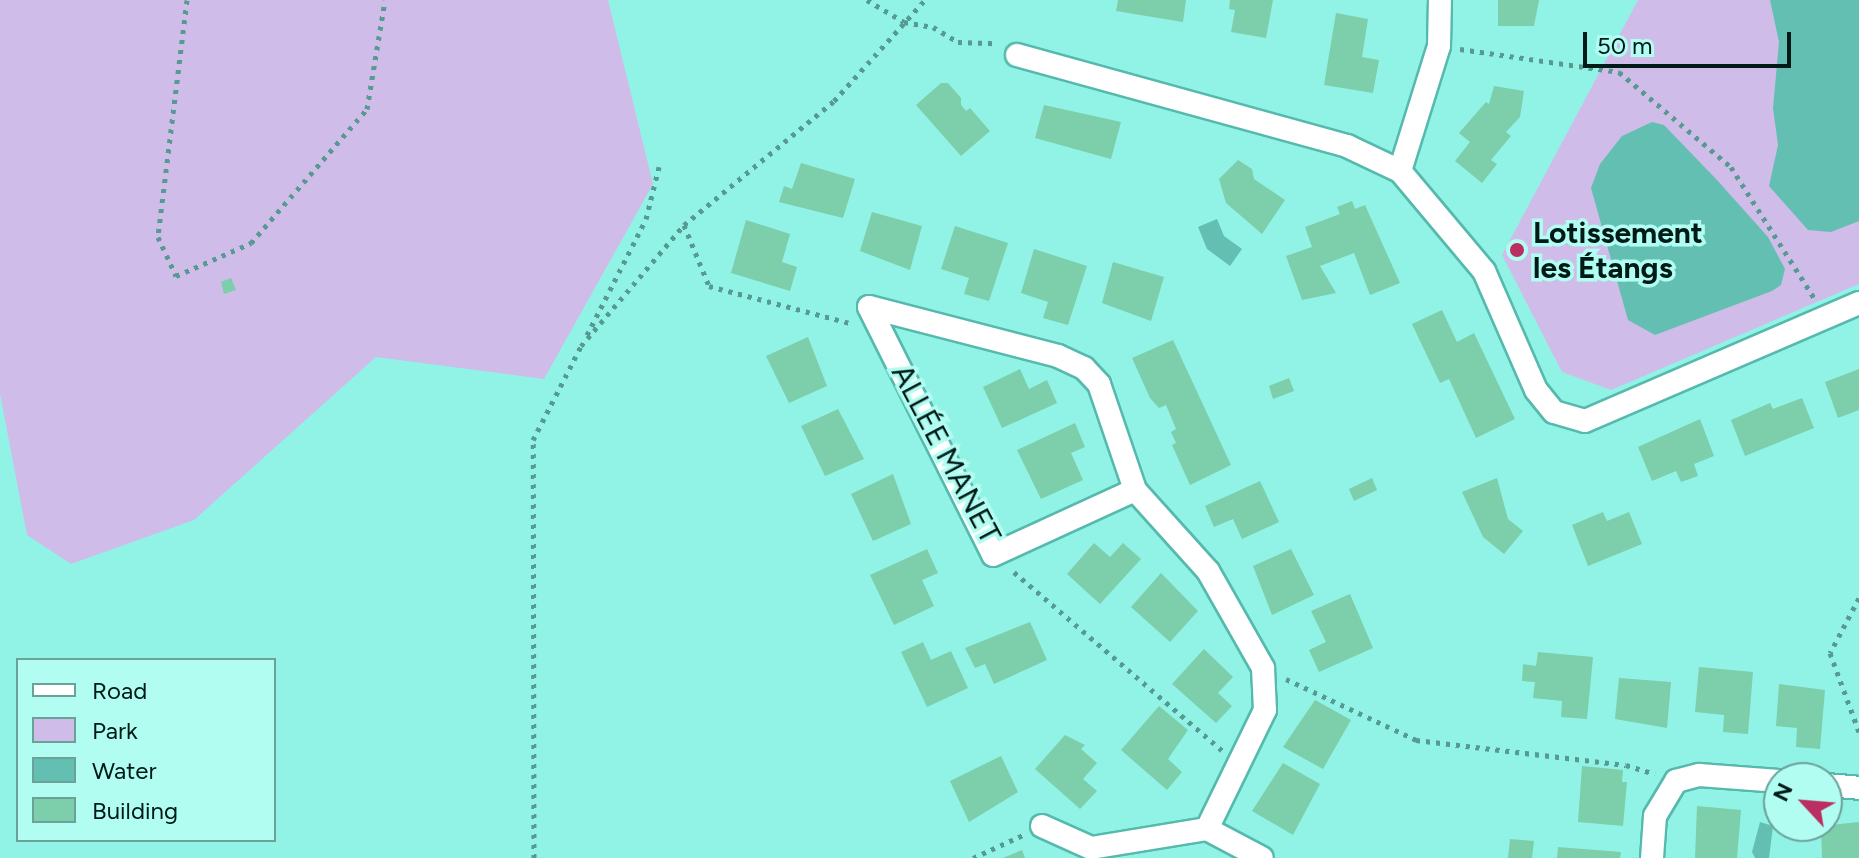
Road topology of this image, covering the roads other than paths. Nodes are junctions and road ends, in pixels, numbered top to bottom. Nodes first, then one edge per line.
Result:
1 (1440, 0) edge
2 (1017, 55) road end
3 (1400, 171) junction
4 (1859, 303) edge
5 (1135, 490) junction
6 (1763, 780) edge
7 (1042, 826) road end
8 (1207, 829) junction
9 (1262, 858) edge
10 (1652, 858) edge

1 - 3 street
2 - 3 street
3 - 4 street
5 - 5 street, ALLÉE MANET
5 - 8 street
6 - 10 street
7 - 8 street
8 - 9 street

